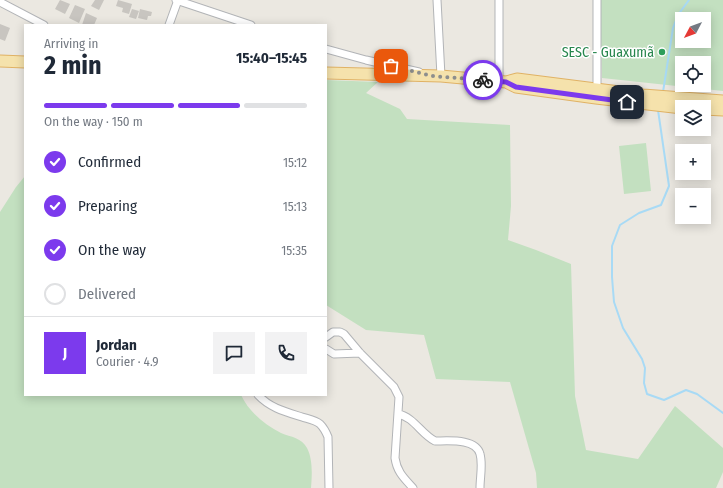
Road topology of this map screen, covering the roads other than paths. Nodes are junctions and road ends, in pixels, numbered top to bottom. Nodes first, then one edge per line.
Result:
1 (177, 0) edge
2 (437, 0) edge
3 (499, 0) edge
4 (597, 0) edge
5 (0, 2) edge
6 (42, 24) edge
7 (169, 24) edge
8 (248, 24) edge
9 (327, 49) edge
10 (0, 61) edge
11 (24, 62) edge
12 (327, 73) edge
13 (437, 76) junction
14 (502, 82) junction
15 (597, 89) junction
16 (642, 99) junction
17 (723, 101) edge
18 (675, 106) edge
19 (711, 109) edge
20 (723, 110) edge
21 (327, 336) edge
22 (327, 350) edge
23 (360, 353) junction
24 (259, 396) edge
25 (398, 414) junction
26 (329, 488) edge
27 (413, 488) edge
28 (480, 488) edge

1 - 7 street
1 - 8 street
2 - 13 street
3 - 14 street
4 - 15 street
5 - 6 street
9 - 13 street
10 - 11 main road
12 - 13 main road
13 - 14 main road
14 - 15 main road
14 - 16 main road
15 - 16 main road
16 - 17 main road
16 - 18 main road
19 - 20 main road
21 - 23 street
22 - 23 street
23 - 25 street
24 - 26 street
25 - 27 street
25 - 28 street

